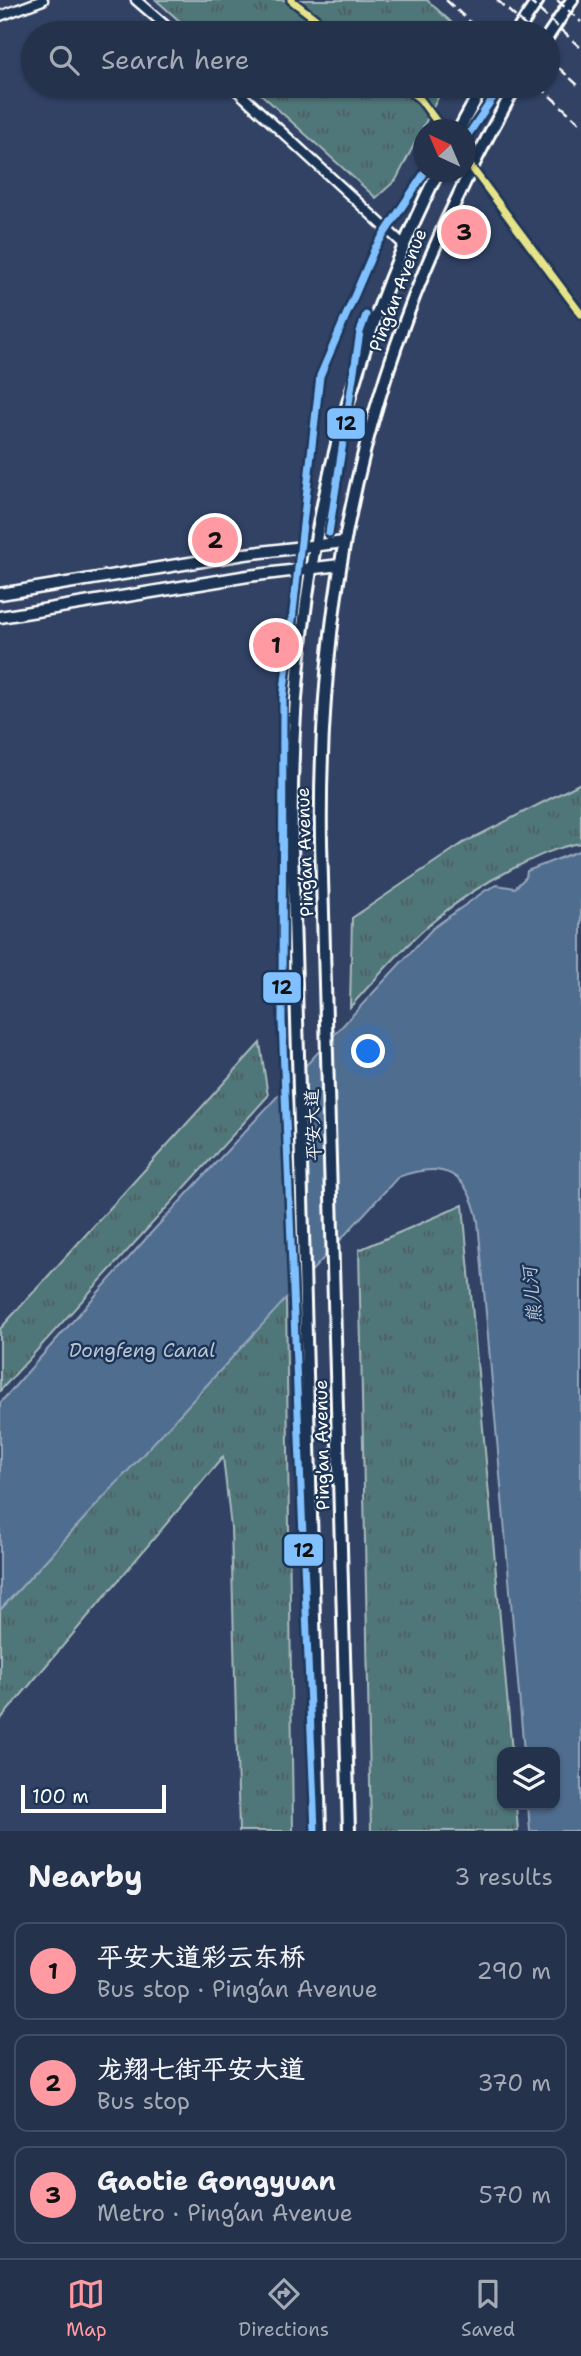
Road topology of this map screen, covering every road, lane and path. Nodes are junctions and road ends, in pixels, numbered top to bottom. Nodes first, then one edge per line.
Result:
1 (43, 0) edge
2 (136, 0) edge
3 (538, 0) edge
4 (572, 0) edge
5 (0, 16) edge
6 (160, 21) edge
7 (524, 21) edge
8 (558, 21) edge
9 (245, 98) edge
10 (476, 98) edge
11 (510, 98) edge
12 (465, 119) edge
13 (433, 182) edge
14 (404, 244) junction
15 (344, 542) junction
16 (315, 545) junction
17 (340, 565) junction
18 (310, 569) junction
19 (0, 594) edge
20 (0, 617) edge
21 (327, 981) joint
22 (298, 982) joint
23 (334, 1269) joint
24 (306, 1298) joint
25 (320, 1831) edge
26 (349, 1831) edge

1 - 5 street
2 - 6 street
3 - 7 main road
4 - 8 main road
9 - 14 street
10 - 12 main road
11 - 15 main road, Ping‘an Avenue
13 - 14 main road, Ping‘an Avenue
14 - 16 main road, Ping‘an Avenue
15 - 16 street
15 - 17 main road, Ping‘an Avenue
16 - 18 main road, Ping‘an Avenue
16 - 19 street
17 - 18 street
17 - 21 main road, Ping‘an Avenue
18 - 20 street
18 - 22 main road, Ping‘an Avenue
21 - 23 main road, 平安大道
22 - 24 main road, 平安大道
23 - 26 main road, Ping'an Avenue
24 - 25 main road, Ping'an Avenue

